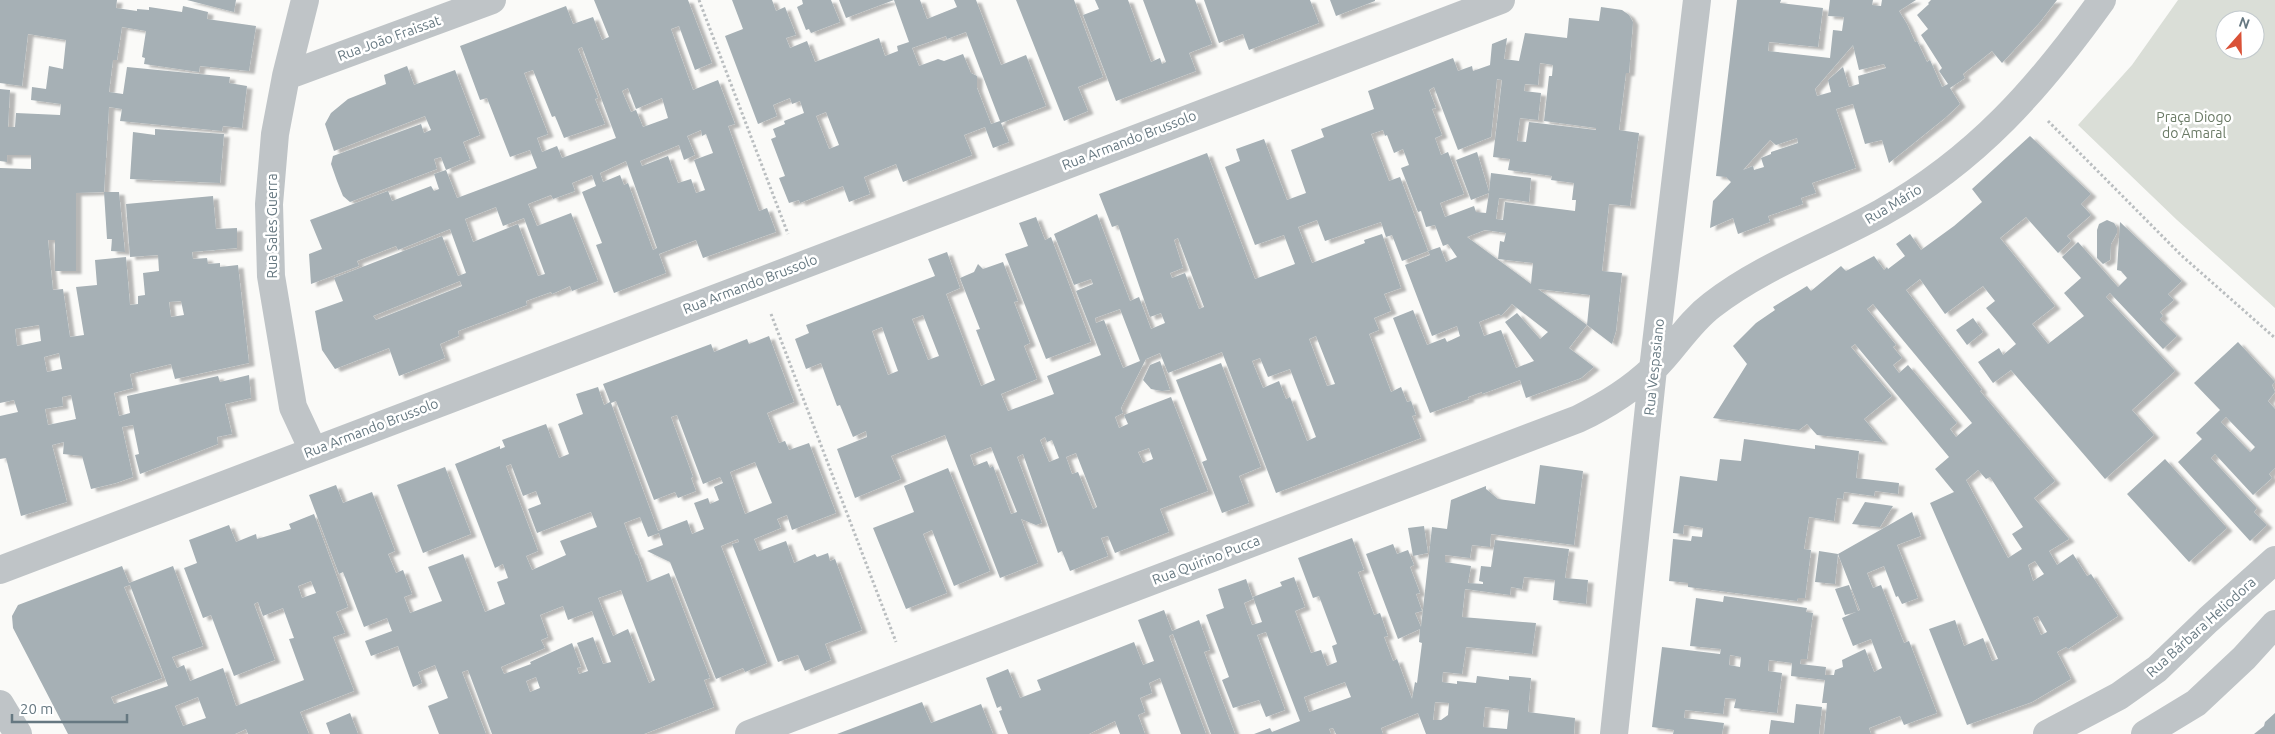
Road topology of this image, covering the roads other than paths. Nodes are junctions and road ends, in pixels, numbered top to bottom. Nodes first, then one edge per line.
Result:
1 (305, 0) edge
2 (492, 0) edge
3 (1501, 0) edge
4 (1697, 0) edge
5 (2102, 0) edge
6 (286, 76) junction
7 (1653, 369) junction
8 (313, 450) junction
9 (2275, 560) edge
10 (0, 570) edge
11 (2275, 624) edge
12 (0, 704) edge
13 (18, 734) edge
14 (749, 734) edge
15 (1614, 734) edge
16 (2047, 734) edge
17 (2145, 734) edge

1 - 6 street, Rua Sales Guerra
2 - 6 street, Rua João Fraissat
3 - 8 street, Rua Armando Brussolo
4 - 7 street, Rua Vespasiano
5 - 7 street, Rua Mário
6 - 8 street, Rua Sales Guerra
7 - 14 street, Rua Quirino Pucca
7 - 15 street, Rua Vespasiano
8 - 10 street, Rua Armando Brussolo
9 - 16 street, Rua Bárbara Heliodora
11 - 17 street
12 - 13 street

